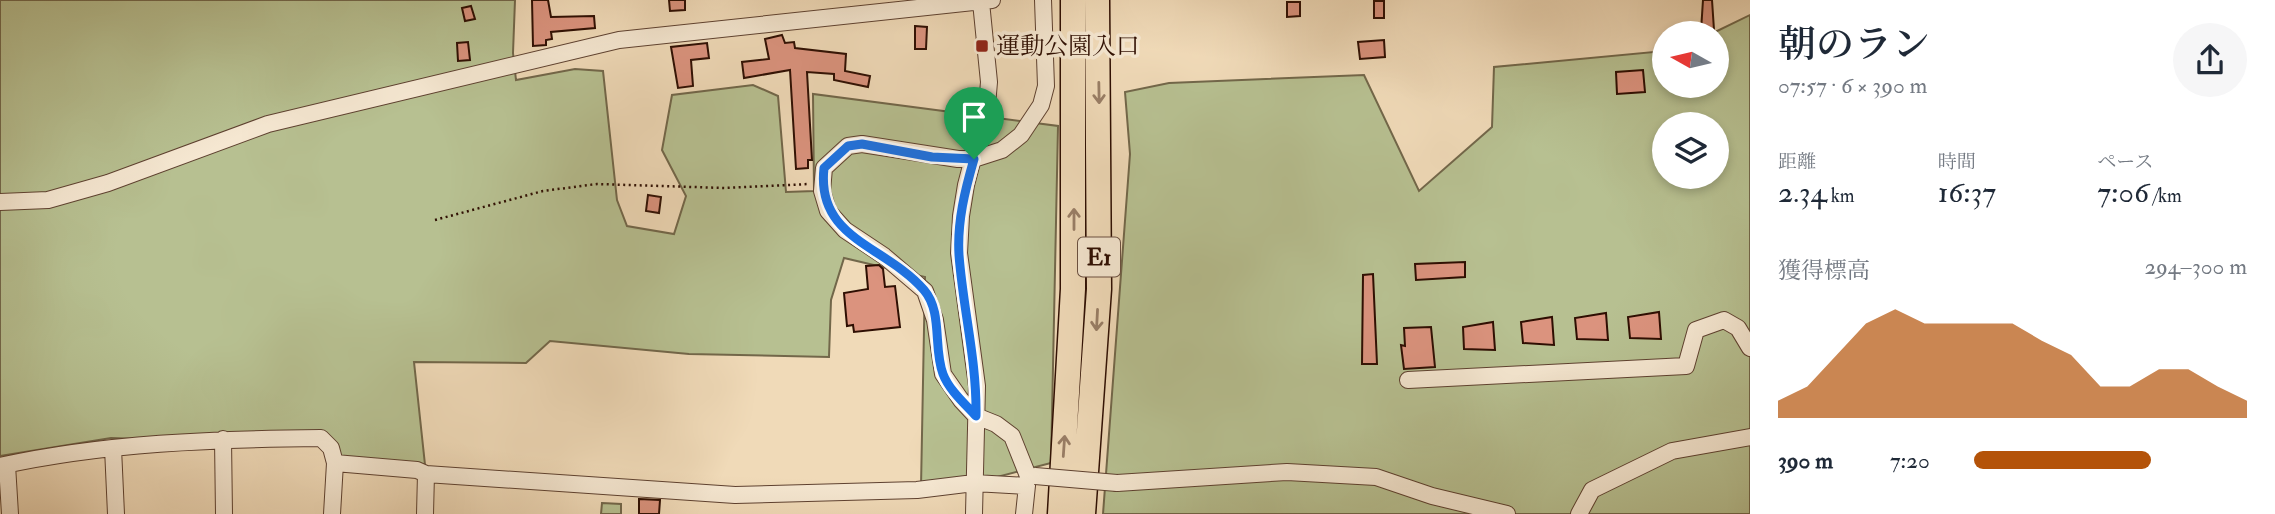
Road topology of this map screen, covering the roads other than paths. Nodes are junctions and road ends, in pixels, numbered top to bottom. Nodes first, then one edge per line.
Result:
1 (1043, 0) edge
2 (1073, 0) edge
3 (1097, 0) edge
4 (986, 1) edge
5 (931, 4) edge
6 (974, 159) junction
7 (0, 202) edge
8 (1750, 348) edge
9 (1408, 380) dead end
10 (976, 416) junction
11 (1750, 437) edge
12 (223, 439) junction
13 (113, 448) junction
14 (335, 463) junction
15 (3, 465) edge
16 (426, 474) junction
17 (1030, 479) junction
18 (974, 483) junction
19 (10, 514) edge
20 (117, 514) edge
21 (224, 514) edge
22 (332, 514) edge
23 (425, 514) edge
24 (974, 514) edge
25 (1024, 514) edge
26 (1060, 514) edge
27 (1083, 514) edge
28 (1507, 514) edge
29 (1579, 514) edge

1 - 6 street
26 -> 2 highway, E1
3 -> 27 highway, E1
4 - 5 street
4 - 6 street
5 - 7 street
6 - 10 street
6 - 10 street
8 - 9 street
10 - 17 street
10 - 18 street
11 - 29 street
12 - 13 street
12 - 14 street
12 - 21 street
13 - 15 street
13 - 20 street
14 - 16 street
14 - 22 street
15 - 19 street
16 - 18 street
16 - 23 street
17 - 18 street
17 - 25 street
17 - 28 street, bridge
18 - 24 street

